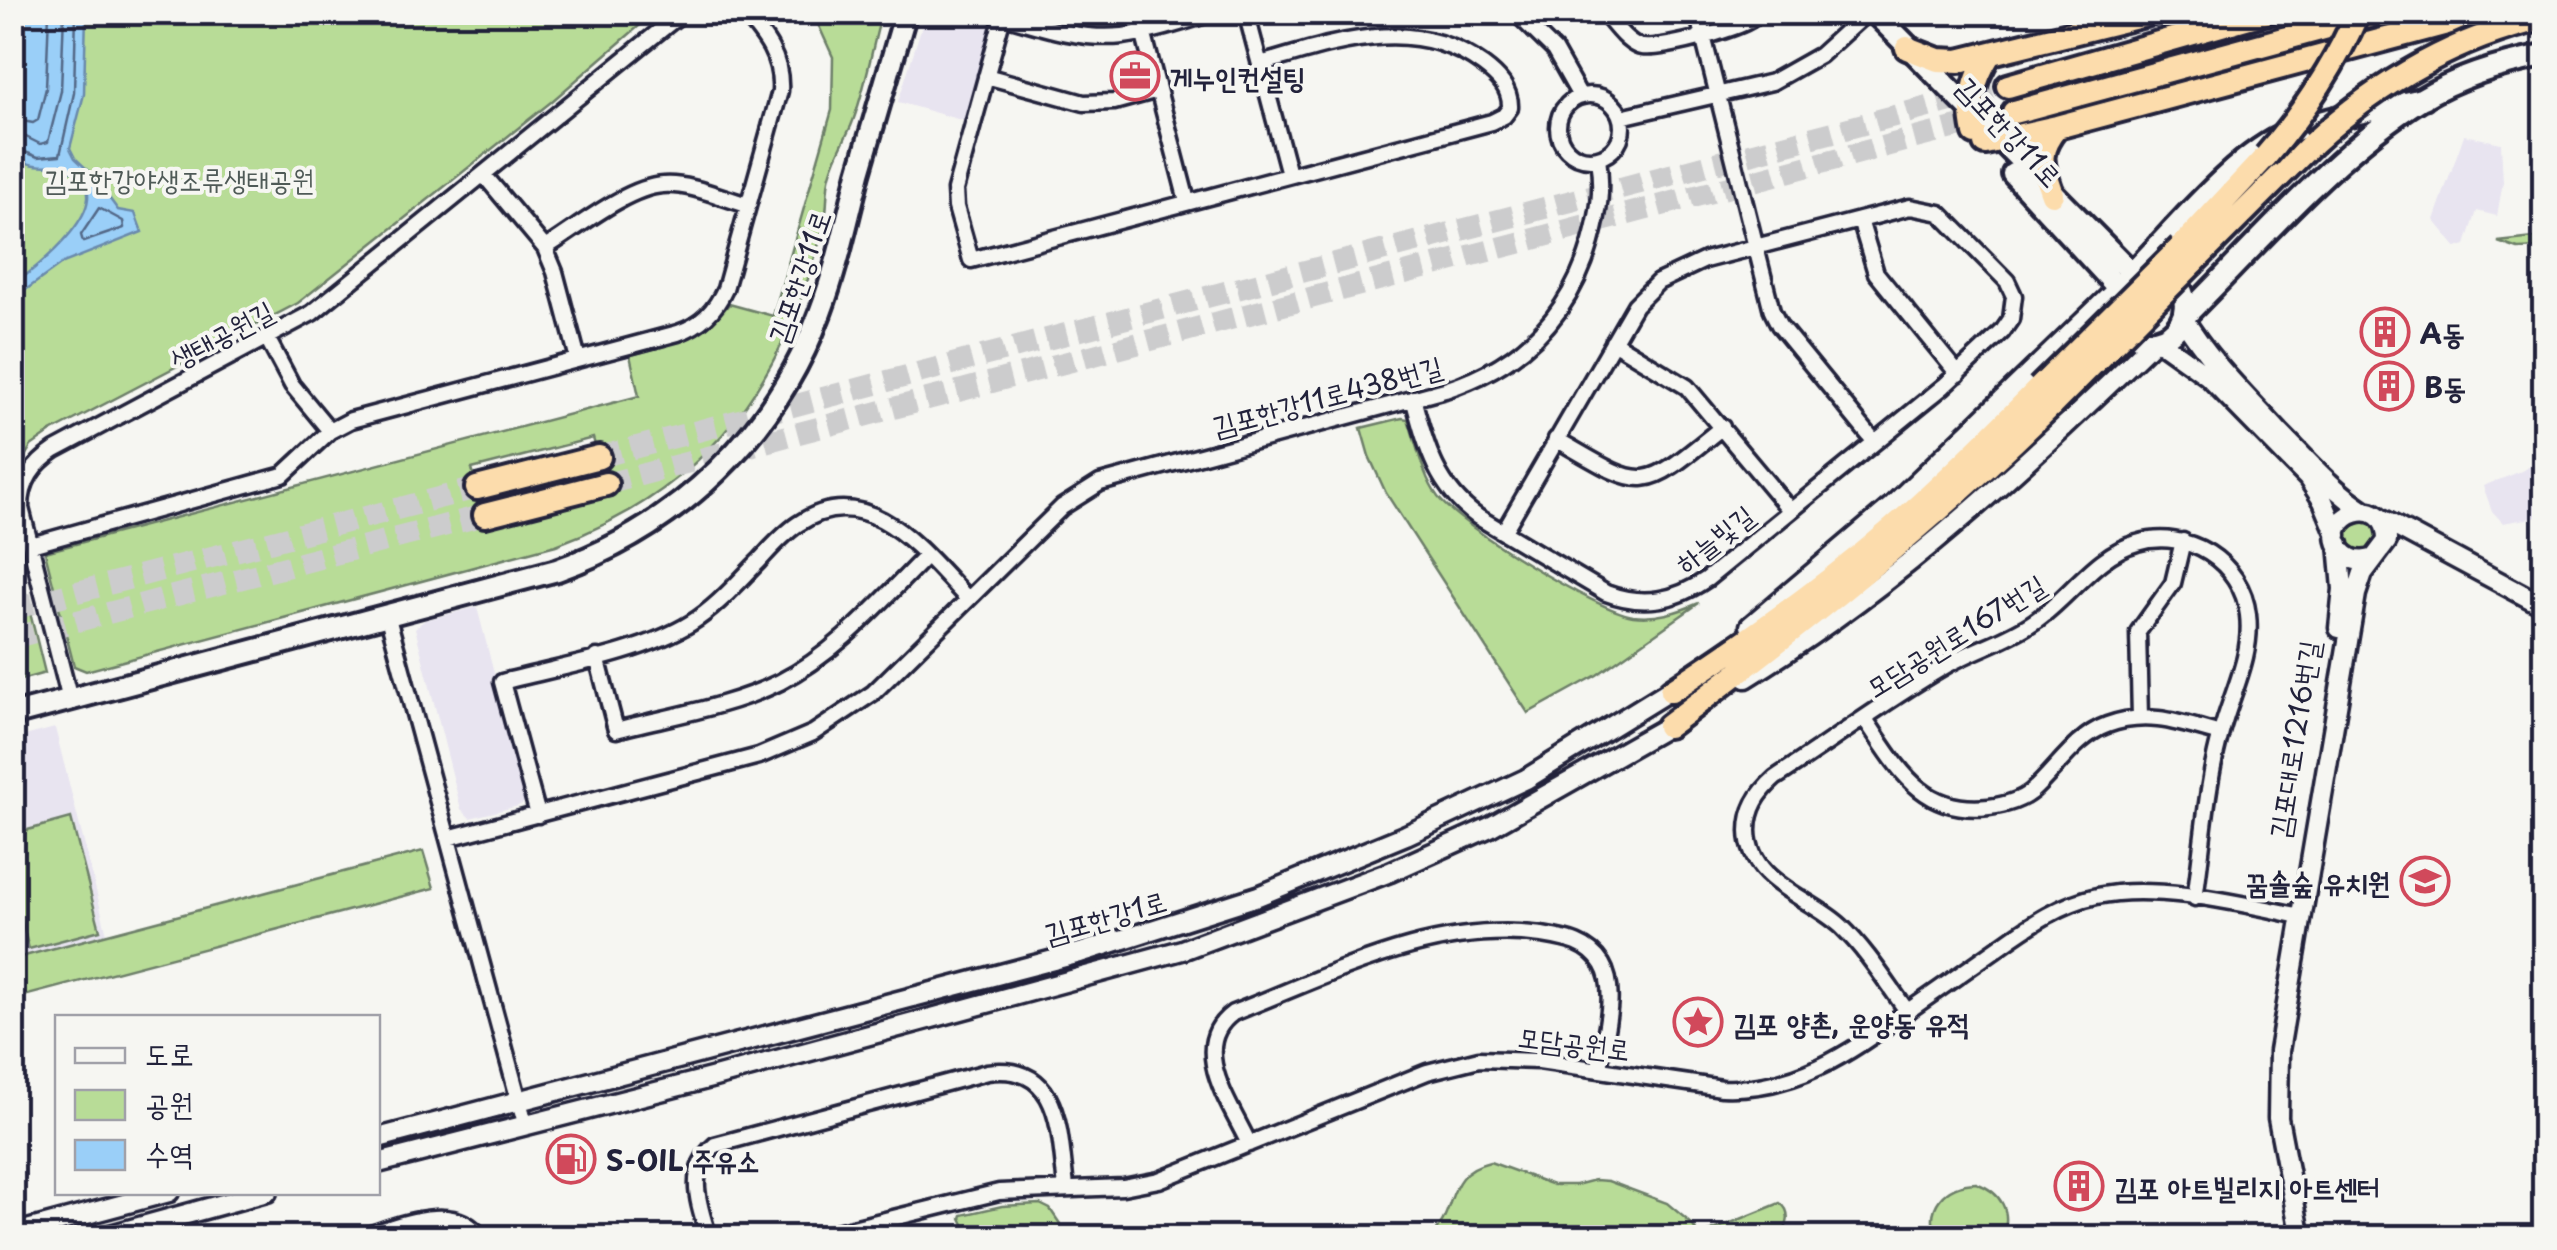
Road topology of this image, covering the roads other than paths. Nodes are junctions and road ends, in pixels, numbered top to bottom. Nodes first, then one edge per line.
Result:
1 (683, 12) edge
2 (744, 12) edge
3 (906, 12) edge
4 (1138, 12) edge
5 (1216, 12) edge
6 (1246, 12) edge
7 (1515, 12) edge
8 (1603, 12) edge
9 (1697, 12) edge
10 (2156, 12) edge
11 (2267, 12) edge
12 (2358, 12) edge
13 (2383, 12) edge
14 (2488, 12) edge
15 (1866, 13) edge
16 (999, 14) edge
17 (1754, 18) dead end
18 (2544, 18) edge
19 (1143, 32) junction
20 (1702, 36) junction
21 (1907, 48) junction
22 (1990, 55) junction
23 (2544, 56) edge
24 (1260, 64) junction
25 (986, 76) junction
26 (2008, 86) tunnel mouth
27 (1158, 90) junction
28 (1717, 95) junction
29 (1580, 96) junction
30 (2424, 98) junction
31 (2014, 112) tunnel mouth
32 (1620, 117) junction
33 (2057, 127) junction
34 (1982, 133) junction
35 (1598, 158) junction
36 (1289, 174) junction
37 (484, 175) junction
38 (2052, 194) junction
39 (1188, 201) junction
40 (748, 205) junction
41 (1860, 220) junction
42 (1756, 247) junction
43 (545, 248) junction
44 (2187, 255) junction
45 (2125, 280) junction
46 (2184, 318) junction
47 (268, 338) junction
48 (2156, 339) junction
49 (1613, 342) junction
50 (578, 359) junction
51 (1958, 374) junction
52 (2046, 397) junction
53 (1412, 398) junction
54 (1722, 426) junction
55 (330, 432) junction
56 (1556, 439) junction
57 (1874, 442) junction
58 (599, 457) tunnel mouth
59 (606, 484) tunnel mouth
60 (477, 488) tunnel mouth
61 (1790, 510) junction
62 (484, 515) tunnel mouth
63 (2373, 515) junction
64 (1504, 531) junction
65 (2338, 540) junction
66 (2422, 540) junction
67 (2184, 541) junction
68 (31, 546) junction
69 (2378, 554) junction
70 (926, 556) junction
71 (968, 599) junction
72 (2544, 606) edge
73 (387, 614) junction
74 (597, 657) junction
75 (1672, 691) junction
76 (69, 696) junction
77 (12, 712) edge
78 (2140, 718) junction
79 (1865, 719) junction
80 (1668, 726) junction
81 (2220, 734) junction
82 (538, 815) junction
83 (448, 838) junction
84 (2195, 898) junction
85 (2297, 915) junction
86 (1907, 1011) junction
87 (1599, 1069) junction
88 (519, 1100) junction
89 (525, 1123) junction
90 (380, 1137) edge
91 (1249, 1144) junction
92 (380, 1162) edge
93 (1066, 1187) junction
94 (158, 1195) edge
95 (256, 1195) edge
96 (12, 1234) edge
97 (99, 1238) edge
98 (358, 1238) edge
99 (481, 1238) edge
100 (709, 1238) edge
101 (812, 1238) edge
102 (2292, 1238) edge
103 (2302, 1238) edge

1 - 37 street, 생태공원길
2 - 40 street
3 - 73 main road, 김포한강11로
4 - 19 street
5 - 19 street
6 - 24 street
7 - 29 street
8 - 20 street
9 - 20 street
10 - 22 highway
11 - 26 highway
12 - 44 highway, bridge
13 - 31 highway
14 - 33 highway
15 - 21 main road, 김포한강11로
15 - 28 street
15 - 34 main road, 김포한강11로
16 - 19 street
16 - 25 street
17 - 20 street
18 - 44 highway, bridge
19 - 27 street
20 - 28 street
21 - 22 highway
21 - 34 main road, 김포한강11로
22 - 34 highway
23 - 30 main road
24 - 36 street
24 - 36 street
25 - 27 street
25 - 39 street
27 - 39 street
28 - 32 street
28 - 42 street
29 - 32 street
29 - 35 street
30 - 45 main road
30 - 46 main road
32 - 35 street
33 - 34 highway
33 - 38 highway
34 - 38 main road, 김포한강11로
34 - 45 main road, 김포한강11로
35 - 53 street, 김포한강11로438번길
36 - 39 street
37 - 43 street
37 - 47 street, 생태공원길
38 - 45 main road, 김포한강11로
40 - 43 street
40 - 50 street
41 - 42 street, 하늘빛길
41 - 51 street
41 - 51 street, 하늘빛길
42 - 49 street, 하늘빛길
42 - 57 street
43 - 50 street
44 - 52 highway, bridge
45 - 46 main road
45 - 48 main road
45 - 75 street, 김포한강1로
46 - 48 main road
46 - 63 street
47 - 55 street
47 - 68 street, 생태공원길
48 - 65 street, 김포대로1216번길
48 - 80 street, 김포한강1로
49 - 54 street, 하늘빛길
49 - 56 street, 하늘빛길
50 - 55 street
51 - 57 street, 하늘빛길
52 - 75 highway
52 - 80 highway
53 - 64 street, 하늘빛길
53 - 71 street, 김포한강11로438번길
54 - 56 street
54 - 61 street, 하늘빛길
55 - 68 street
56 - 64 street, 하늘빛길
57 - 61 street, 하늘빛길
58 - 60 highway
59 - 62 highway
61 - 64 street, 하늘빛길
63 - 65 street
63 - 66 street
63 - 69 street
65 - 69 street
65 - 85 street, 김포대로1216번길
66 - 69 street
66 - 72 street
67 - 78 street
67 - 79 street, 모담공원로167번길
67 - 81 street
68 - 76 street, 생태공원길
69 - 85 street, 김포대로1216번길
70 - 71 street
70 - 74 street
70 - 74 street
71 - 82 street, 김포한강11로438번길
73 - 76 main road, 김포한강11로
73 - 83 street
74 - 82 street
75 - 88 street, 김포한강1로
76 - 77 main road, 김포한강11로
78 - 79 street, 모담공원로167번길
78 - 81 street, 모담공원로167번길
79 - 86 street, 모담공원로167번길
80 - 89 street, 김포한강1로
81 - 84 street
82 - 83 street, 김포한강11로438번길
83 - 88 street
84 - 85 street, 모담공원로
84 - 86 street, 모담공원로
85 - 102 street, 김포대로1216번길
85 - 103 street, 김포대로1216번길
86 - 87 street, 모담공원로
87 - 91 street, 모담공원로
87 - 91 street
88 - 89 street
88 - 90 street, 김포한강1로
89 - 92 street, 김포한강1로
91 - 93 street, 모담공원로
93 - 100 street
93 - 101 street, 모담공원로
94 - 96 street
95 - 97 street
98 - 99 street

